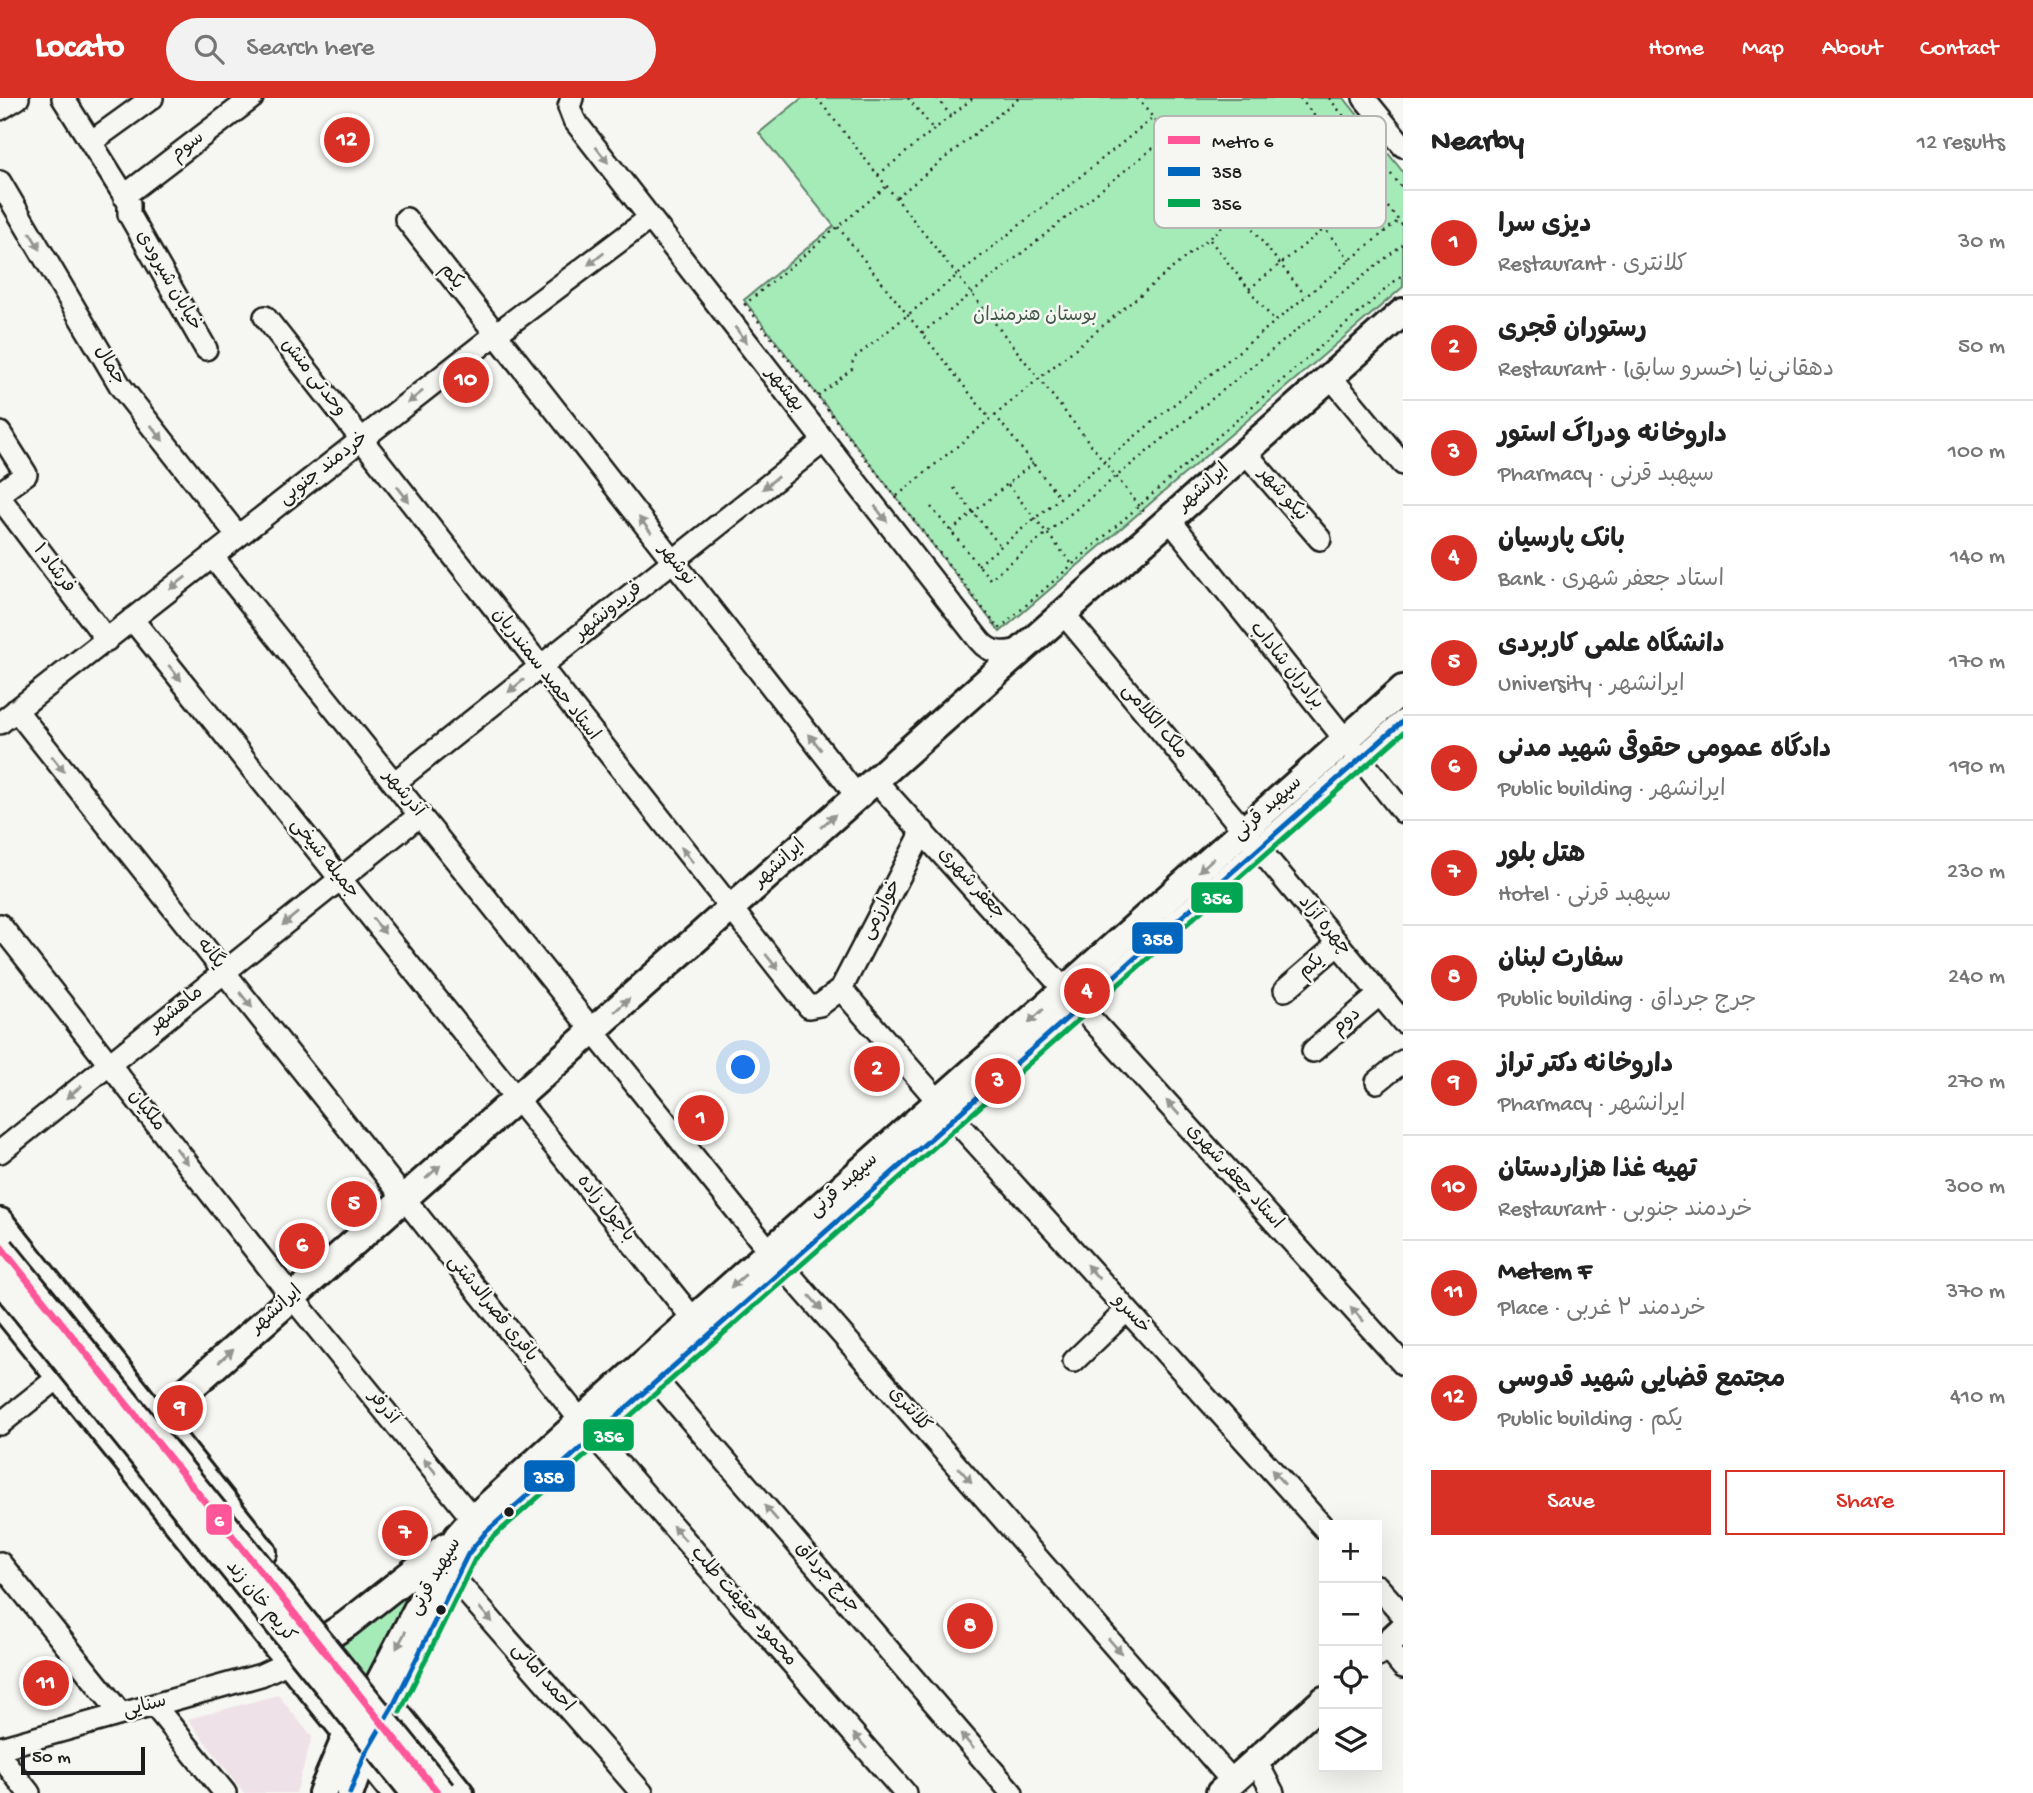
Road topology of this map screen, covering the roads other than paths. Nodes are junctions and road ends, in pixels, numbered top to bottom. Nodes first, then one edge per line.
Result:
1 (18, 98) edge
2 (51, 98) edge
3 (62, 98) edge
4 (152, 98) edge
5 (252, 98) edge
6 (572, 98) edge
7 (1364, 98) edge
8 (0, 109) edge
9 (1379, 116) edge
10 (1386, 125) edge
11 (91, 142) junction
12 (1403, 146) edge
13 (0, 183) edge
14 (127, 205) junction
15 (650, 218) junction
16 (406, 219) dead end
17 (1403, 312) edge
18 (265, 317) dead end
19 (496, 334) junction
20 (206, 349) dead end
21 (1330, 376) junction
22 (0, 433) edge
23 (361, 440) junction
24 (824, 441) junction
25 (1245, 452) junction
26 (1403, 464) edge
27 (0, 495) edge
28 (1163, 524) junction
29 (238, 536) junction
30 (1320, 539) dead end
31 (212, 556) junction
32 (673, 561) junction
33 (1063, 613) junction
34 (132, 620) junction
35 (107, 639) junction
36 (1022, 649) junction
37 (540, 667) junction
38 (1403, 689) edge
39 (8, 717) edge
40 (1403, 721) edge
41 (1353, 749) junction
42 (394, 783) junction
43 (866, 788) junction
44 (1403, 812) edge
45 (420, 815) junction
46 (923, 831) junction
47 (1251, 839) junction
48 (340, 879) junction
49 (730, 909) junction
50 (0, 925) edge
51 (1338, 944) junction
52 (224, 972) junction
53 (841, 989) junction
54 (1285, 990) dead end
55 (1380, 994) junction
56 (1073, 997) junction
57 (1403, 1022) edge
58 (593, 1031) junction
59 (1313, 1051) dead end
60 (1403, 1061) edge
61 (109, 1064) junction
62 (1377, 1082) dead end
63 (517, 1098) junction
64 (946, 1110) junction
65 (0, 1152) edge
66 (404, 1198) junction
67 (0, 1222) edge
68 (1, 1248) edge
69 (778, 1261) junction
70 (0, 1279) edge
71 (292, 1297) junction
72 (0, 1303) edge
73 (1127, 1310) junction
74 (694, 1320) junction
75 (1074, 1361) dead end
76 (1403, 1364) edge
77 (650, 1373) junction
78 (59, 1377) junction
79 (157, 1417) junction
80 (0, 1424) edge
81 (588, 1429) junction
82 (119, 1451) junction
83 (1319, 1522) edge
84 (466, 1528) junction
85 (0, 1563) edge
86 (449, 1572) junction
87 (1382, 1592) edge
88 (1403, 1615) edge
89 (329, 1636) junction
90 (1388, 1642) edge
91 (289, 1662) junction
92 (1403, 1667) edge
93 (384, 1699) junction
94 (1319, 1704) edge
95 (154, 1705) junction
96 (121, 1714) junction
97 (348, 1734) junction
98 (0, 1748) edge
99 (0, 1756) edge
100 (364, 1756) junction
101 (433, 1758) junction
102 (1256, 1761) junction
103 (1226, 1787) edge
104 (401, 1792) edge
105 (29, 1793) edge
106 (225, 1793) edge
107 (322, 1793) edge
108 (350, 1793) edge
109 (442, 1793) edge
110 (460, 1793) edge
111 (642, 1793) edge
112 (905, 1793) edge
113 (1012, 1793) edge
114 (1273, 1793) edge

1 - 8 street
2 - 14 street, خیابان شیرودی
3 - 11 street, خیابان شیرودی
4 - 11 street
5 - 14 street, سوم
6 -> 15 street, بهشهر
7 - 9 street
10 - 12 street
11 - 14 street, خیابان شیرودی
13 -> 29 street, جمال
14 - 20 street, خیابان شیرودی
15 -> 19 street, خردمند جنوبی
15 -> 24 street, بهشهر
16 - 19 street, یکم
17 - 21 main road, ایرانشهر
18 - 23 street, وحدتی منش
19 -> 23 street, خردمند جنوبی
32 -> 19 street, نوشهر
21 - 25 main road, ایرانشهر
21 - 26 street
22 - 27 street
23 - 29 street, خردمند جنوبی
23 -> 37 street, استاد حمید سمندریان
24 -> 32 street, فریدونشهر
24 -> 36 street, بهشهر
25 - 28 main road, ایرانشهر
25 - 30 street, نیکو شهر
27 - 35 street, فرشاد ۱
28 - 33 main road, ایرانشهر
28 - 41 street, برادران شاداب
29 - 31 street, خردمند جنوبی
31 -> 34 street, خردمند جنوبی
31 - 42 street, آذرشهر
32 - 37 street, فریدونشهر
43 -> 32 street, نوشهر
33 - 36 main road, ایرانشهر
33 - 47 street, ملک الکلامی
34 - 35 street, خردمند جنوبی
34 -> 48 street, جمیله شیخی
35 - 39 street, خردمند جنوبی
36 - 43 main road, ایرانشهر
37 -> 42 street, فریدونشهر
49 -> 37 street, استاد حمید سمندریان
38 - 41 main road, سپهبد قرنی
39 -> 52 street, یگانه
40 - 41 street
41 - 44 street, برادران شاداب
41 - 47 main road, سپهبد قرنی
42 - 45 street, آذرشهر
43 - 46 street, جعفر شهری
49 -> 43 main road, ایرانشهر
45 - 48 street, ماهشهر
45 - 58 street, آذرشهر
46 - 53 street, خوارزمی
46 - 56 street, جعفر شهری
47 - 51 street, چهره آزاد
47 - 56 main road, سپهبد قرنی
48 -> 52 street, ماهشهر
48 -> 63 street, جمیله شیخی
49 -> 53 street, استاد حمید سمندریان
58 -> 49 main road, ایرانشهر
50 - 61 street, ملکیان
51 - 54 street, یکم
51 - 55 street, چهره آزاد
52 - 61 street, ماهشهر
52 -> 66 street, یگانه
53 - 64 street, خسرو
55 - 57 street, چهره آزاد
55 - 59 street, دوم
56 - 64 main road, سپهبد قرنی
76 -> 56 street, استاد جعفر شهری
58 - 63 main road, ایرانشهر
58 - 69 street, کلانتری
60 - 62 street
61 -> 65 street, ماهشهر
61 -> 71 street, ملکیان
66 -> 63 main road, ایرانشهر
63 - 74 street, باجول زاده
64 - 69 main road, سپهبد قرنی
73 -> 64 street, خسرو
66 - 71 main road, ایرانشهر
66 - 81 street, باقری قصرالدشتی
67 - 79 main road, کریم خان زند
68 - 109 main road, کریم خان زند, bridge
69 -> 74 main road, سپهبد قرنی
69 - 77 street
69 -> 103 street, کلانتری
70 - 104 main road, کریم خان زند, bridge
79 -> 71 main road, ایرانشهر
84 -> 71 street, آذرفر
72 - 78 main road, کریم خان زند
73 - 75 street
83 -> 73 street, خسرو
74 - 77 main road, سپهبد قرنی
77 - 81 main road, سپهبد قرنی
113 -> 77 street, جرج جرداق
78 - 80 street
78 - 82 main road, کریم خان زند
79 - 82 main road, ایرانشهر
79 - 89 main road, کریم خان زند
81 - 84 main road, سپهبد قرنی
81 - 86 street
112 -> 81 street, محمود حقیقت طلب
82 - 91 main road, کریم خان زند
84 - 86 main road, سپهبد قرنی
84 - 89 main road
85 - 96 street
86 - 93 main road, سپهبد قرنی
86 -> 111 street, احمد امانی
87 - 88 street
89 - 91 main road
90 - 92 street
91 - 95 street, سنایی
91 - 97 main road, کریم خان زند
93 - 97 main road, سپهبد قرنی
93 - 100 main road
93 - 101 main road
94 - 102 main road
95 - 96 street, سنایی
95 - 106 street
96 - 98 street, سنایی
97 - 100 main road, کریم خان زند
97 - 107 main road, سپهبد قرنی
99 - 105 street
100 - 104 main road, کریم خان زند
100 - 108 main road
101 - 104 main road
101 - 110 main road
102 - 103 main road
102 - 114 street

